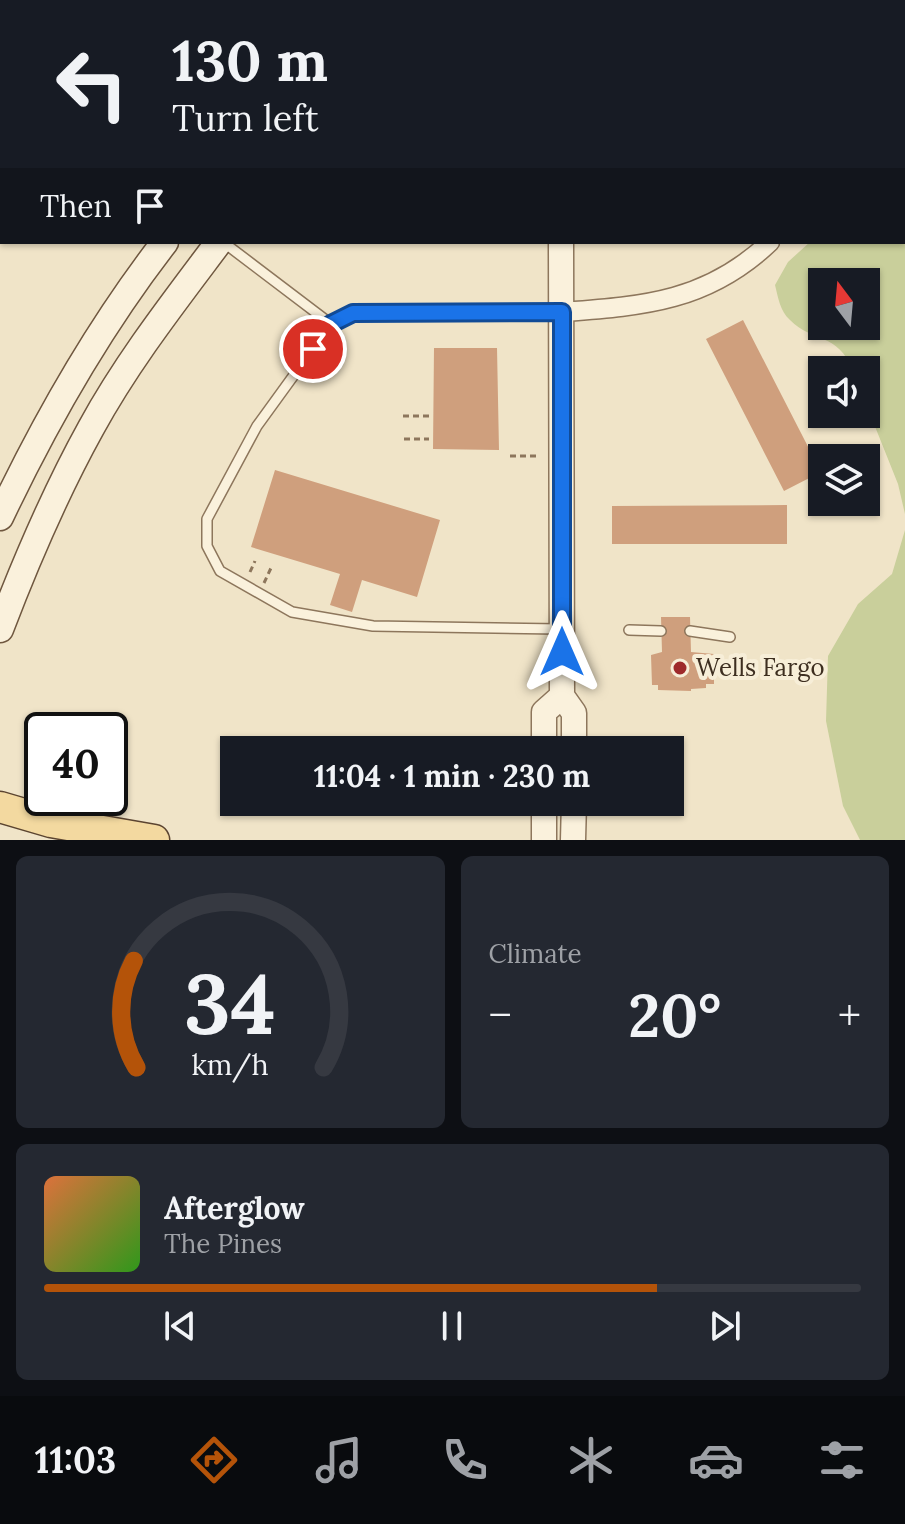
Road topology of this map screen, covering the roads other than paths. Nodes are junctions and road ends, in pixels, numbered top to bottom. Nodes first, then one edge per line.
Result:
1 (164, 244) edge
2 (219, 244) edge
3 (224, 244) edge
4 (561, 244) edge
5 (768, 244) edge
6 (562, 312) junction
7 (331, 324) junction
8 (0, 517) edge
9 (0, 629) edge
10 (562, 629) junction
11 (629, 630) dead end
12 (661, 631) dead end
13 (690, 631) dead end
14 (730, 637) dead end
15 (562, 696) junction
16 (544, 736) edge
17 (574, 736) edge
18 (0, 807) edge
19 (544, 816) edge
20 (574, 816) edge
21 (154, 840) edge
22 (544, 840) edge
23 (573, 840) edge

1 - 8 main road
2 - 9 main road
3 - 7 lane
4 - 6 street
5 - 6 street
6 - 7 lane
6 - 10 street
7 - 10 lane
10 - 15 street
11 - 12 lane
13 - 14 lane
15 - 16 street
15 - 17 street
18 - 21 main road
19 - 22 street
20 - 23 street

